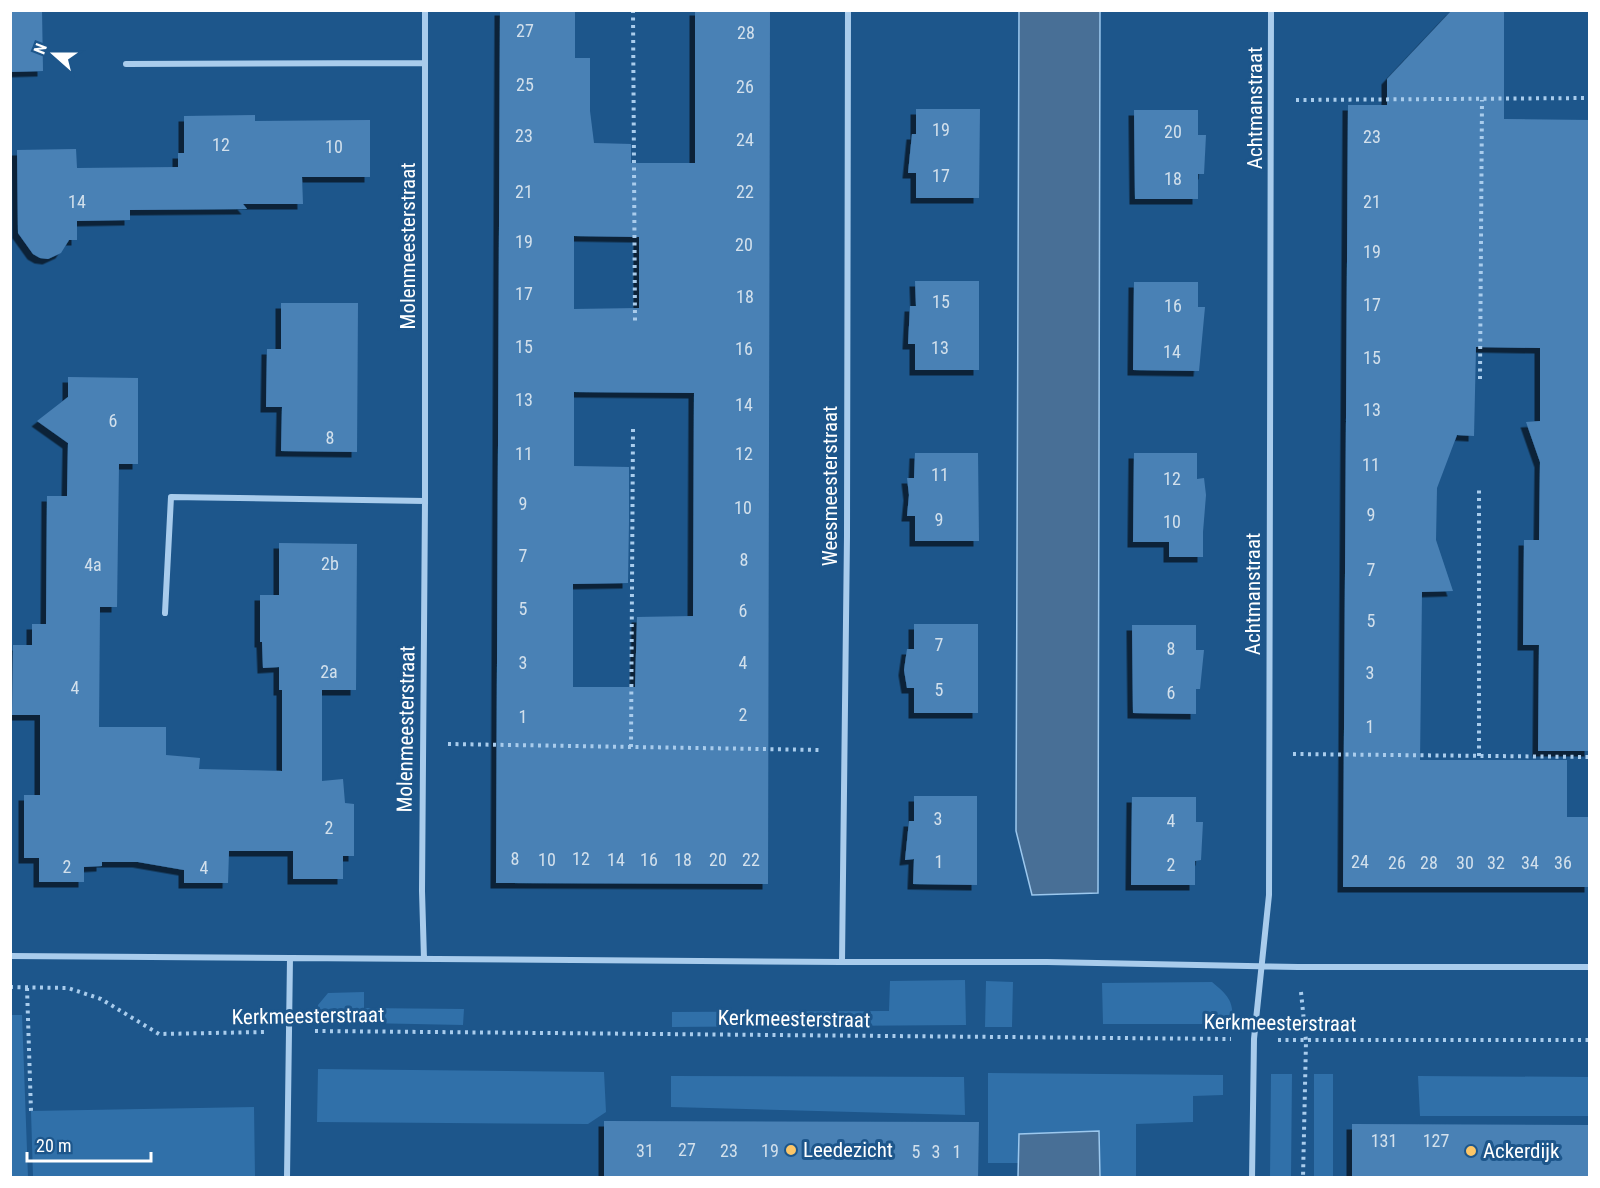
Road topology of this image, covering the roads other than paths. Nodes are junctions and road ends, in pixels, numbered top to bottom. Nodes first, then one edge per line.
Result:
1 (425, 10) edge
2 (848, 10) edge
3 (1271, 10) edge
4 (424, 63) junction
5 (126, 64) dead end
6 (425, 501) junction
7 (165, 613) dead end
8 (10, 956) edge
9 (290, 958) junction
10 (424, 958) junction
11 (842, 962) junction
12 (1262, 966) junction
13 (1590, 967) edge
14 (287, 1178) edge
15 (1251, 1178) edge

1 - 4 street, Molenmeesterstraat
2 - 11 street, Weesmeesterstraat
3 - 12 street, Achtmanstraat
4 - 5 street
4 - 6 street, Molenmeesterstraat
6 - 7 street
6 - 10 street, Molenmeesterstraat
8 - 9 street
9 - 10 street
9 - 14 street
10 - 11 street
11 - 12 street
12 - 13 street
12 - 15 street, Achtmanstraat

